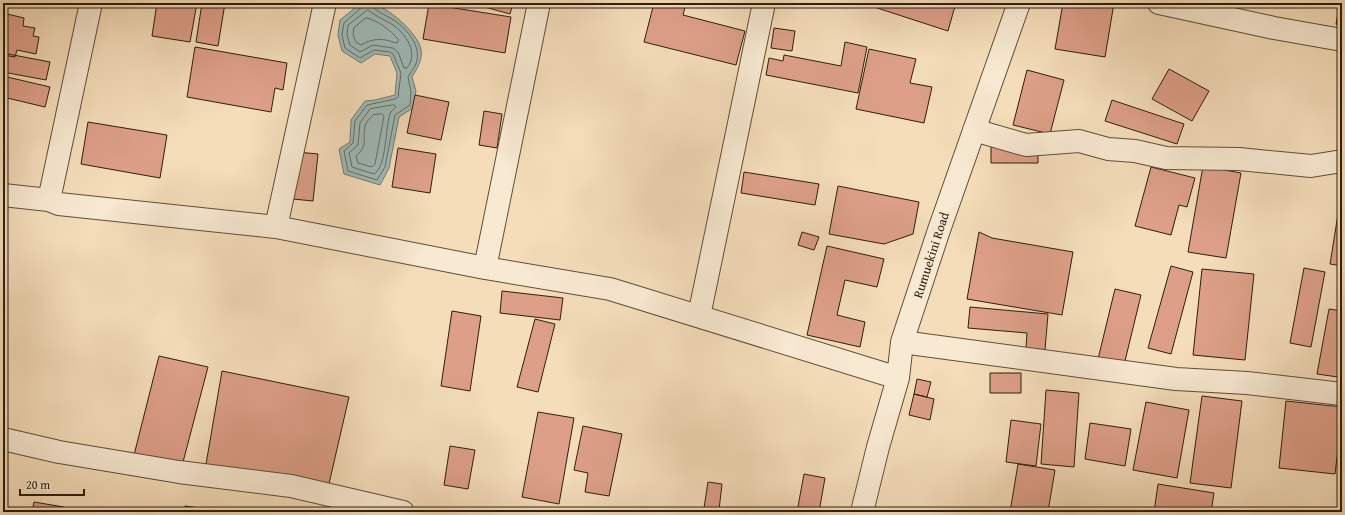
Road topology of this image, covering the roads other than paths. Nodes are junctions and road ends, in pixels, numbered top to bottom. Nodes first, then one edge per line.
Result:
1 (91, 3) edge
2 (324, 3) edge
3 (539, 3) edge
4 (764, 3) edge
5 (1019, 3) edge
6 (1159, 3) edge
7 (1342, 40) edge
8 (974, 130) junction
9 (1342, 161) edge
10 (3, 195) edge
11 (48, 200) junction
12 (276, 227) junction
13 (485, 268) junction
14 (699, 316) junction
15 (902, 342) junction
16 (898, 378) junction
17 (1342, 394) edge
18 (3, 439) edge
19 (403, 512) edge
20 (862, 512) edge

1 - 11 street
2 - 12 street
3 - 13 street
4 - 14 street
5 - 8 street, Rumuekini Road
6 - 7 street
8 - 9 street
8 - 15 street, Rumuekini Road
10 - 11 street
11 - 12 street
12 - 13 street
13 - 14 street
14 - 16 street
15 - 16 street, Rumuekini Road
15 - 17 street
16 - 20 street, Rumuekini Road
18 - 19 street

